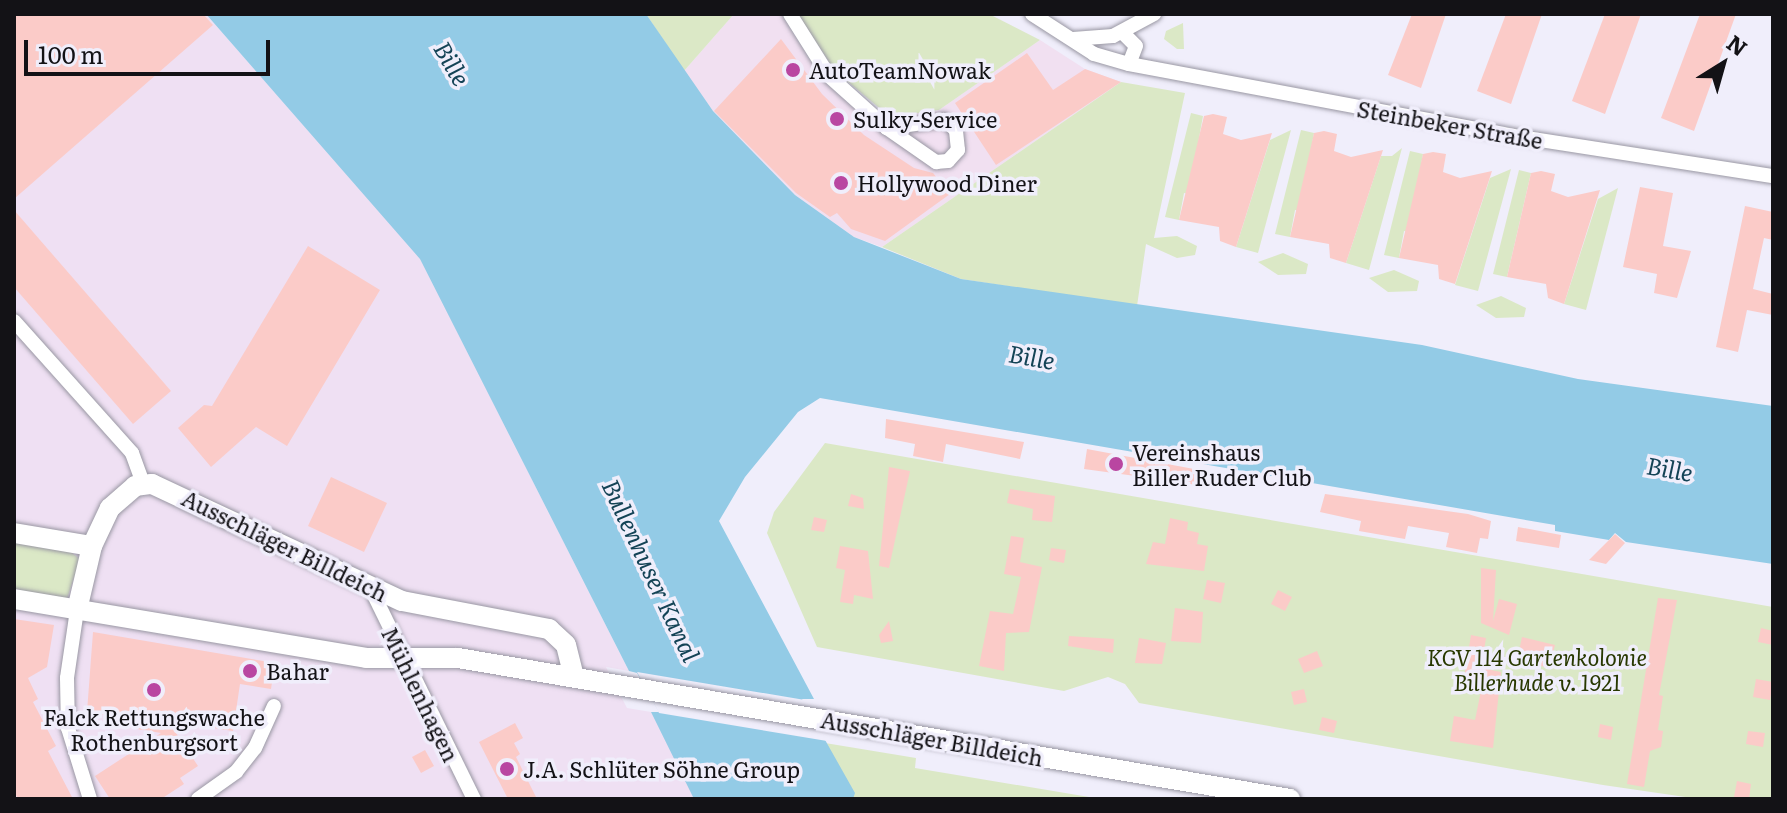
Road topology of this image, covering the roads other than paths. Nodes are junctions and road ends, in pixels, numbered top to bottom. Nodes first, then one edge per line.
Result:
1 (790, 14) edge
2 (1032, 14) edge
3 (1154, 14) edge
4 (1123, 33) junction
5 (1067, 38) junction
6 (1129, 64) junction
7 (887, 128) junction
8 (1773, 176) edge
9 (14, 321) edge
10 (143, 484) junction
11 (14, 533) edge
12 (92, 546) junction
13 (371, 589) junction
14 (14, 599) edge
15 (77, 610) junction
16 (401, 657) junction
17 (574, 677) junction
18 (274, 706) dead end
19 (90, 799) edge
20 (198, 799) edge
21 (474, 799) edge
22 (1290, 799) edge

1 - 7 street
2 - 5 street, Steinbeker Straße
3 - 4 street
4 - 5 street
4 - 6 street
5 - 6 street, Steinbeker Straße
6 - 8 street, Steinbeker Straße
7 - 7 street
9 - 10 street
10 - 12 street
10 - 13 street, Ausschläger Billdeich
11 - 12 street
12 - 15 street
13 - 16 street, Mühlenhagen
13 - 17 street, Ausschläger Billdeich
14 - 15 street, Ausschläger Billdeich
15 - 16 street, Ausschläger Billdeich
15 - 19 street
16 - 17 street, Ausschläger Billdeich
16 - 21 street, Mühlenhagen
17 - 22 street, Ausschläger Billdeich
18 - 20 street

